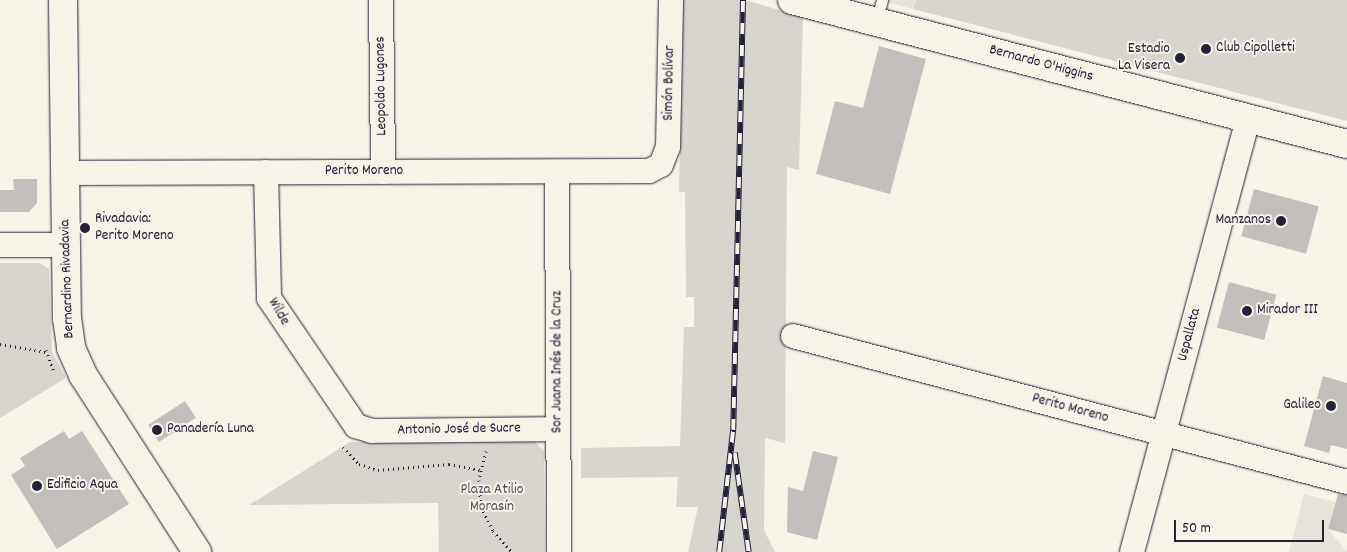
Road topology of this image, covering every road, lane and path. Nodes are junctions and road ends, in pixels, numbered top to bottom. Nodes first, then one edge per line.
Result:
1 (63, 0) edge
2 (382, 0) edge
3 (671, 0) edge
4 (792, 0) edge
5 (879, 11) edge
6 (1248, 118) junction
7 (1347, 144) edge
8 (661, 165) joint
9 (266, 172) junction
10 (383, 172) junction
11 (557, 172) junction
12 (65, 173) junction
13 (0, 245) edge
14 (66, 245) junction
15 (793, 336) dead end
16 (46, 339) dead end
17 (0, 344) edge
18 (46, 352) junction
19 (60, 382) dead end
20 (558, 429) junction
21 (1164, 434) junction
22 (356, 437) junction
23 (479, 446) dead end
24 (481, 470) junction
25 (1347, 482) edge
26 (198, 552) edge
27 (512, 552) edge
28 (559, 552) edge
29 (1132, 552) edge

1 - 12 main road, Bernardino Rivadavia
2 - 10 street, Leopoldo Lugones
3 - 8 street, Simón Bolívar
4 - 5 main road, Bernardo O'Higgins
5 - 6 main road, Bernardo O'Higgins
6 - 7 main road, Bernardo O'Higgins
6 - 21 street, Uspallata
8 - 11 street, Perito Moreno
9 - 10 street, Perito Moreno
9 - 12 street, Perito Moreno
9 - 22 street, Wilde
10 - 11 street, Perito Moreno
11 - 20 street, Sor Juana Inés de la Cruz
12 - 14 main road, Bernardino Rivadavia
13 - 14 street
14 - 26 main road, Bernardino Rivadavia
15 - 21 street, Perito Moreno
16 - 18 path
17 - 18 path
18 - 19 path
20 - 22 street, Antonio José de Sucre
20 - 28 street, Sor Juana Inés de la Cruz
21 - 25 street, Perito Moreno
21 - 29 street, Uspallata
22 - 24 path
23 - 24 path
24 - 27 path

